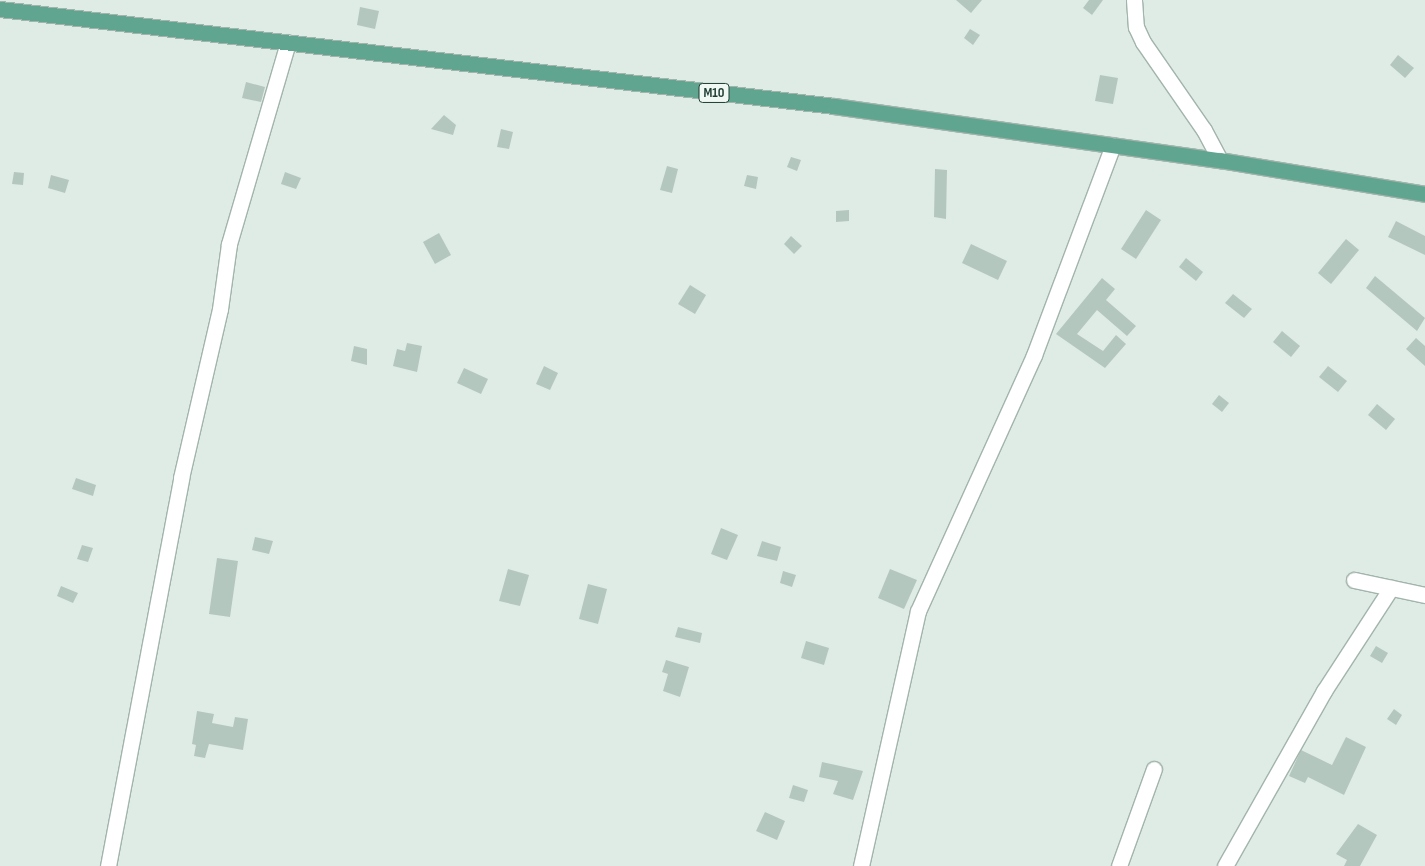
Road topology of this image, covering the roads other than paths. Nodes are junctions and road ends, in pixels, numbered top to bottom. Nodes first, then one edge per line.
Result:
1 (1134, 0) edge
2 (0, 8) edge
3 (288, 42) junction
4 (1113, 145) junction
5 (1220, 160) junction
6 (1425, 194) edge
7 (1354, 580) dead end
8 (1391, 588) junction
9 (1425, 595) edge
10 (1154, 769) dead end
11 (108, 866) edge
12 (861, 866) edge
13 (1119, 866) edge
14 (1225, 866) edge

1 - 5 street
2 - 3 main road, M10
3 - 4 main road, M10
3 - 11 street
4 - 5 main road, M10
4 - 12 street
5 - 6 main road, M10
7 - 8 street
8 - 9 street
8 - 14 street
10 - 13 street

